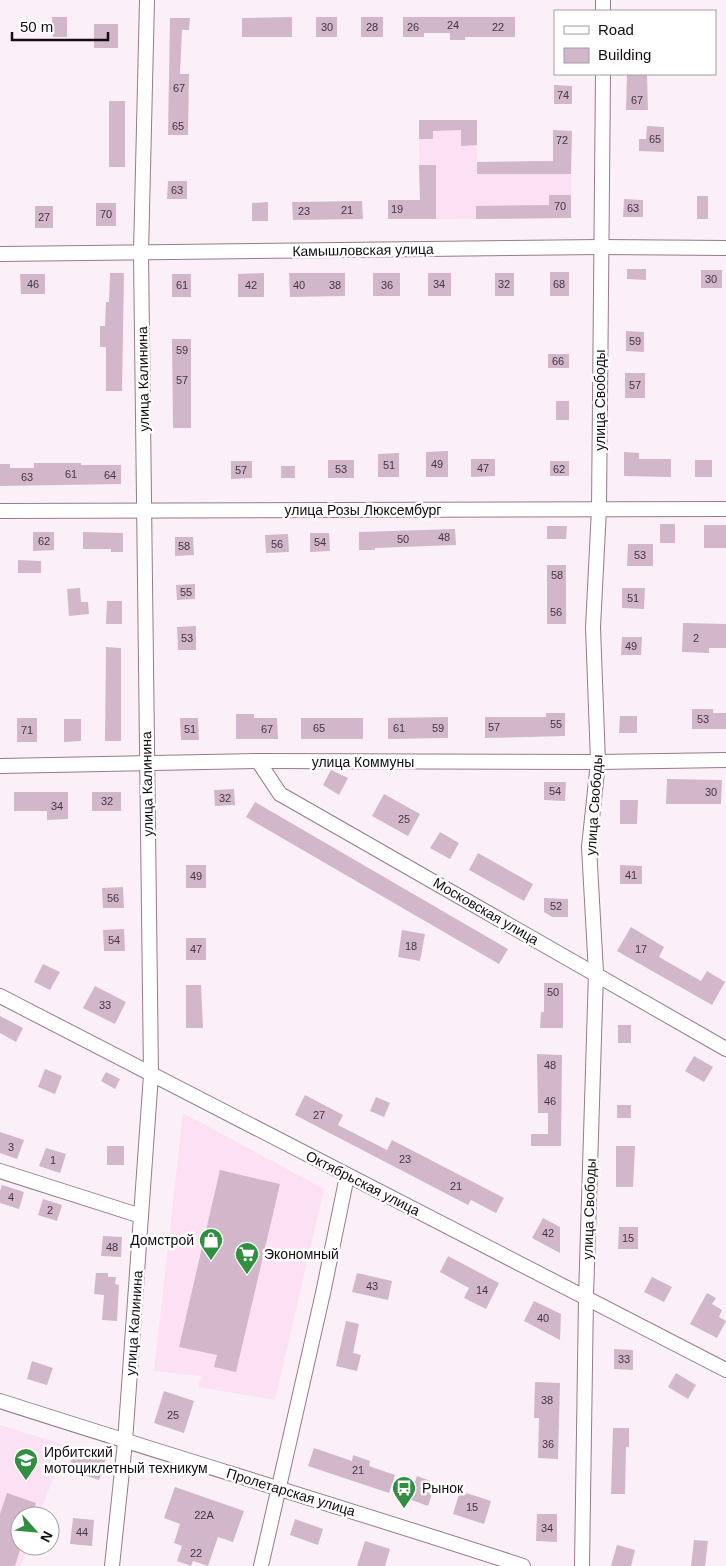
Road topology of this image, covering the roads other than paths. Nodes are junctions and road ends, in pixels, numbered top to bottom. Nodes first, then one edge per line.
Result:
1 (147, 0) edge
2 (603, 75) edge
3 (601, 247) junction
4 (726, 248) edge
5 (141, 253) junction
6 (0, 254) edge
7 (726, 509) edge
8 (599, 510) junction
9 (0, 511) edge
10 (145, 511) junction
11 (726, 760) edge
12 (258, 761) junction
13 (598, 762) junction
14 (146, 764) junction
15 (0, 766) edge
16 (596, 974) junction
17 (0, 996) edge
18 (726, 1049) edge
19 (151, 1075) junction
20 (0, 1171) edge
21 (347, 1176) junction
22 (141, 1216) junction
23 (586, 1297) junction
24 (726, 1370) edge
25 (0, 1401) edge
26 (125, 1442) junction
27 (279, 1488) junction
28 (112, 1566) edge
29 (261, 1566) edge
30 (523, 1566) edge
31 (582, 1566) edge

1 - 5 street, улица Калинина
2 - 3 street, улица Свободы
3 - 4 street, Камышловская улица
3 - 5 street, Камышловская улица
3 - 8 street, улица Свободы
5 - 6 street, Камышловская улица
5 - 10 street, улица Калинина
7 - 8 street, улица Розы Люксембург
8 - 10 street, улица Розы Люксембург
8 - 13 street, улица Свободы
9 - 10 street, улица Розы Люксембург
10 - 14 street, улица Калинина
11 - 13 street, улица Коммуны
12 - 13 street, улица Коммуны
12 - 14 street, улица Коммуны
12 - 16 street, Московская улица
13 - 16 street, улица Свободы
14 - 15 street, улица Коммуны
14 - 19 street, улица Калинина
16 - 18 street, Московская улица
16 - 23 street, улица Свободы
17 - 19 street, Октябрьская улица
19 - 21 street, Октябрьская улица
19 - 22 street, улица Калинина
20 - 22 street
21 - 23 street, Октябрьская улица
21 - 27 street
22 - 26 street, улица Калинина
23 - 24 street, Октябрьская улица
23 - 31 street, улица Свободы
25 - 26 street, Пролетарская улица
26 - 27 street, Пролетарская улица
26 - 28 street, улица Калинина
27 - 29 street
27 - 30 street, Пролетарская улица

